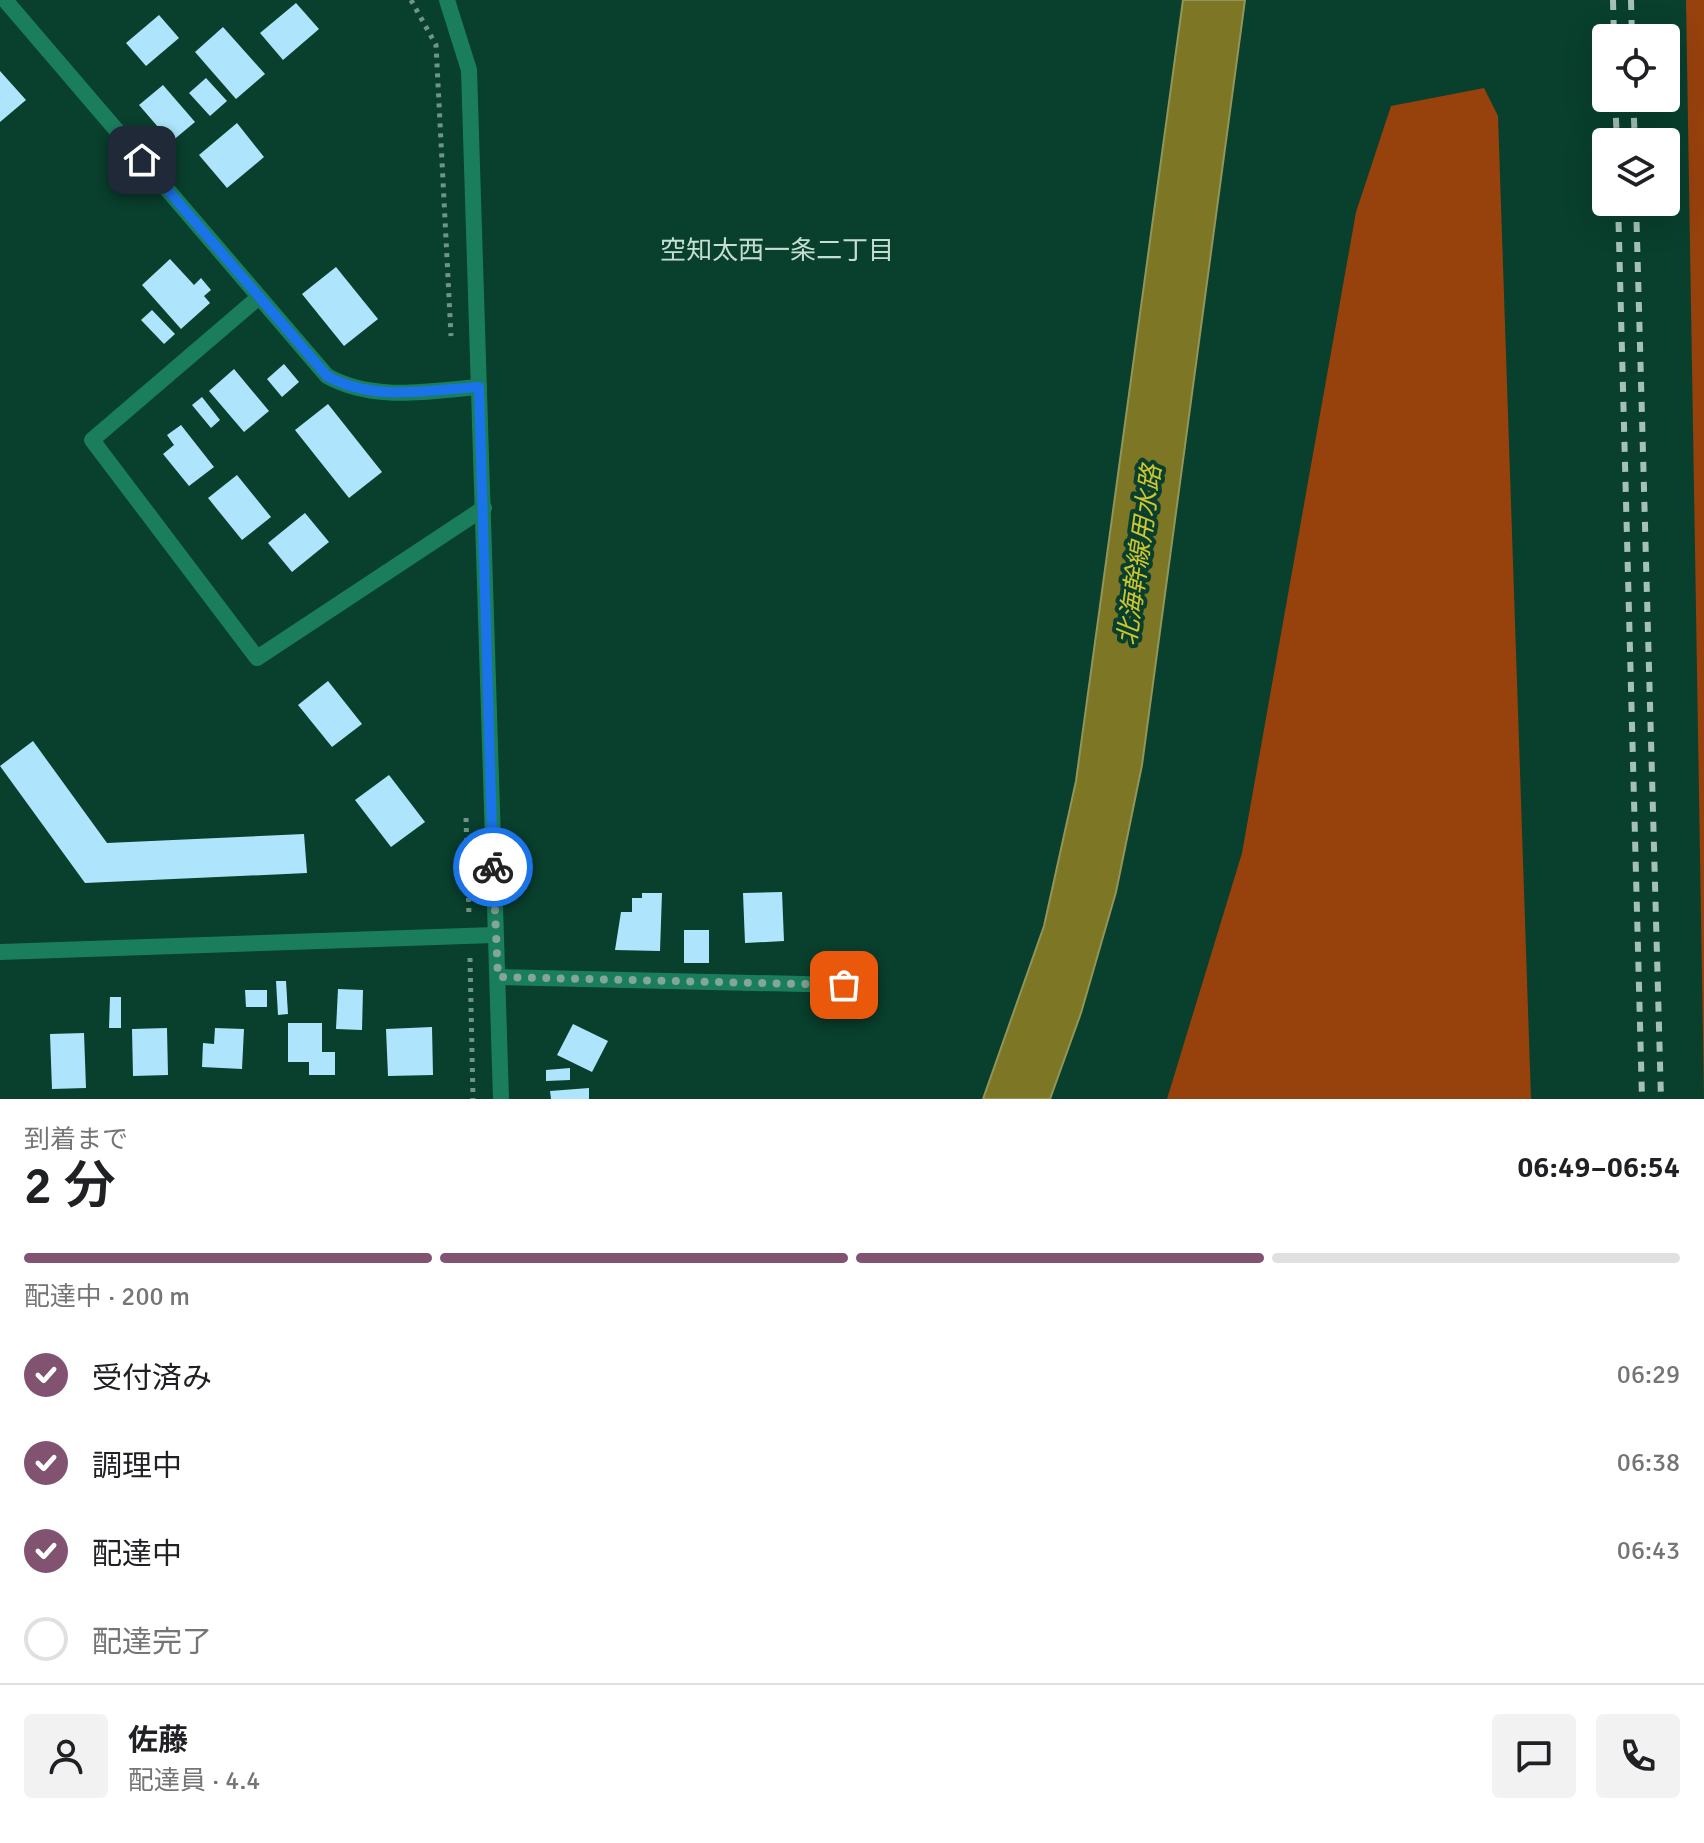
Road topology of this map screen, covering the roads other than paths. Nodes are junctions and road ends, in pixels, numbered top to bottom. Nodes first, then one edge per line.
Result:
1 (5, 0) edge
2 (447, 0) edge
3 (259, 297) junction
4 (479, 387) junction
5 (484, 508) junction
6 (494, 935) junction
7 (0, 952) edge
8 (498, 977) junction
9 (844, 985) dead end
10 (501, 1099) edge

1 - 3 street
2 - 4 street
3 - 4 street
3 - 5 street
4 - 5 street
5 - 6 street
6 - 7 street
6 - 8 street
8 - 9 street
8 - 10 street

